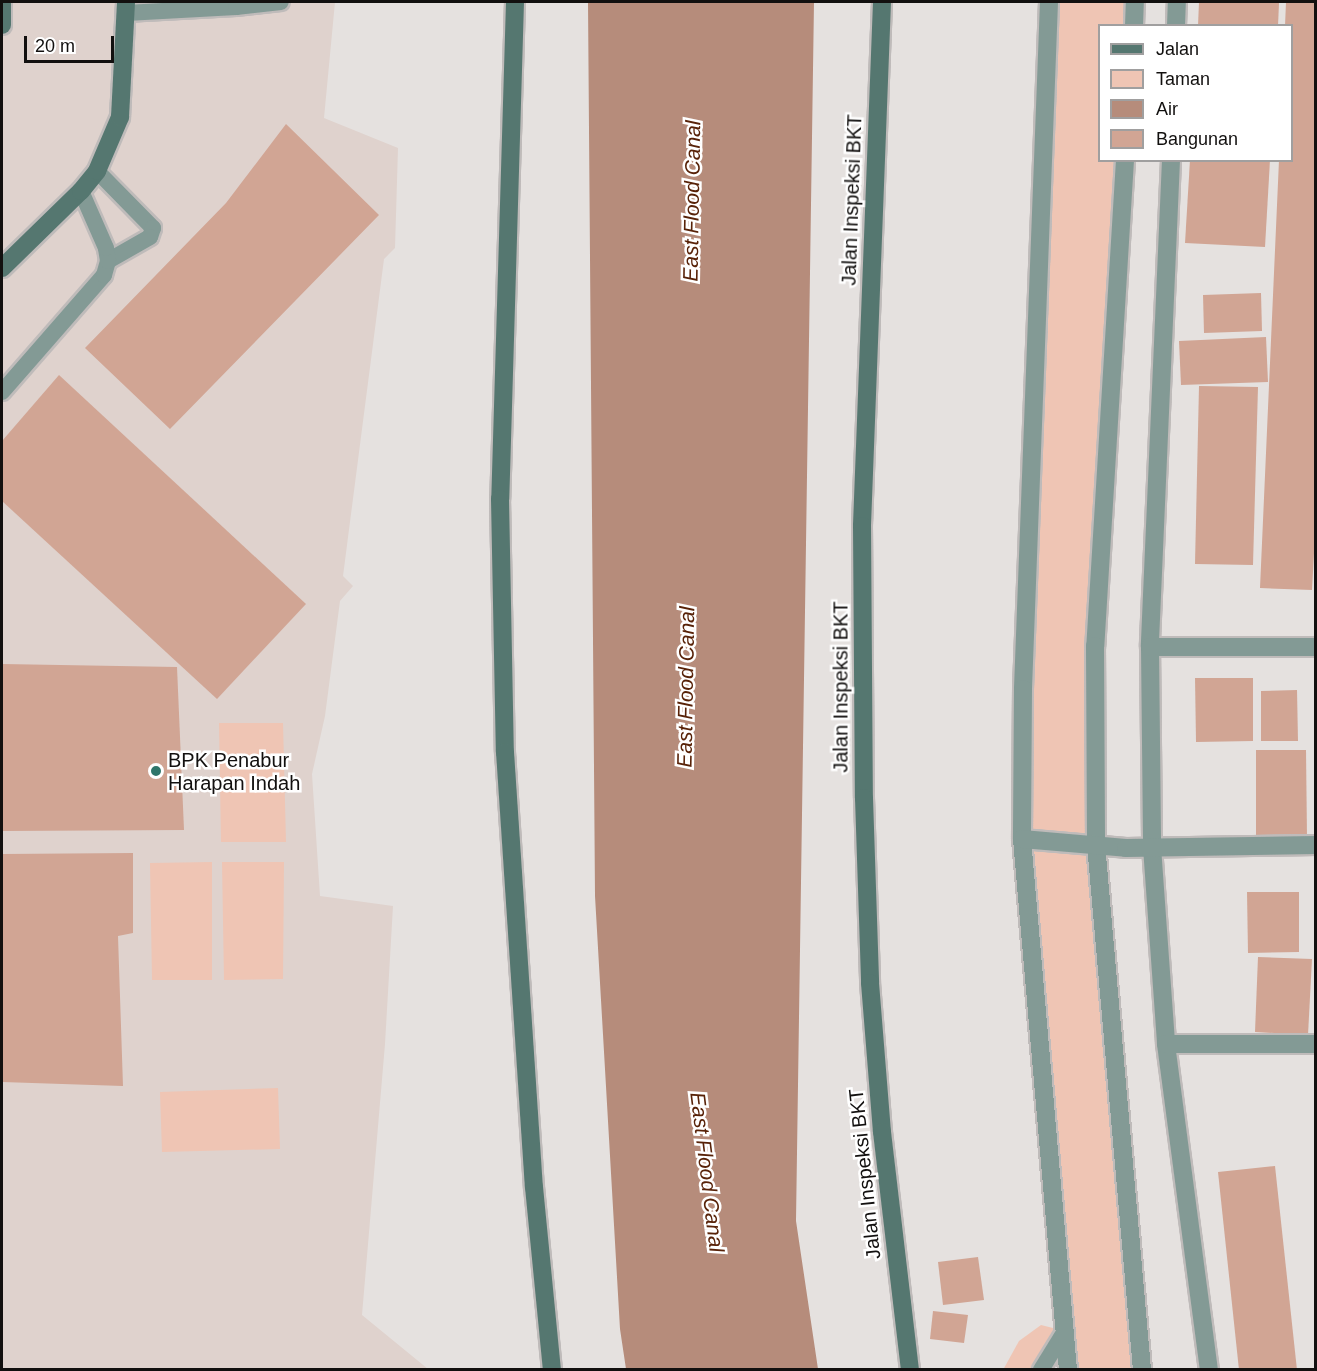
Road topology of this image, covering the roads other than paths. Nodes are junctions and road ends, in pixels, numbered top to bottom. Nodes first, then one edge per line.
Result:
1 (2, 2) edge
2 (280, 2) edge
3 (515, 2) edge
4 (882, 2) edge
5 (1049, 2) edge
6 (1135, 2) edge
7 (1177, 2) edge
8 (126, 7) edge
9 (1134, 24) edge
10 (1176, 24) edge
11 (2, 25) edge
12 (1125, 162) edge
13 (1171, 162) edge
14 (97, 171) junction
15 (81, 191) junction
16 (108, 261) junction
17 (2, 268) edge
18 (2, 392) edge
19 (1150, 647) junction
20 (1316, 647) edge
21 (1022, 839) junction
22 (1096, 844) junction
23 (1316, 845) edge
24 (1152, 847) junction
25 (1166, 1044) junction
26 (1316, 1044) edge
27 (1065, 1331) junction
28 (552, 1370) edge
29 (910, 1370) edge
30 (1041, 1370) edge
31 (1068, 1370) edge
32 (1142, 1370) edge
33 (1209, 1370) edge

1 - 11 street
2 - 8 lane
3 - 28 street
4 - 29 street, Jalan Inspeksi BKT
5 - 21 street
6 - 9 street
7 - 10 street
8 - 14 street
12 - 22 street
13 - 19 street
14 - 15 street
14 - 16 lane
15 - 16 lane
15 - 17 street
16 - 18 lane
19 - 20 street
19 - 24 street
21 - 22 street
21 - 27 street
22 - 24 street
22 - 32 street
23 - 24 street
24 - 25 street
25 - 26 street
25 - 33 street
27 - 30 lane
27 - 31 street

